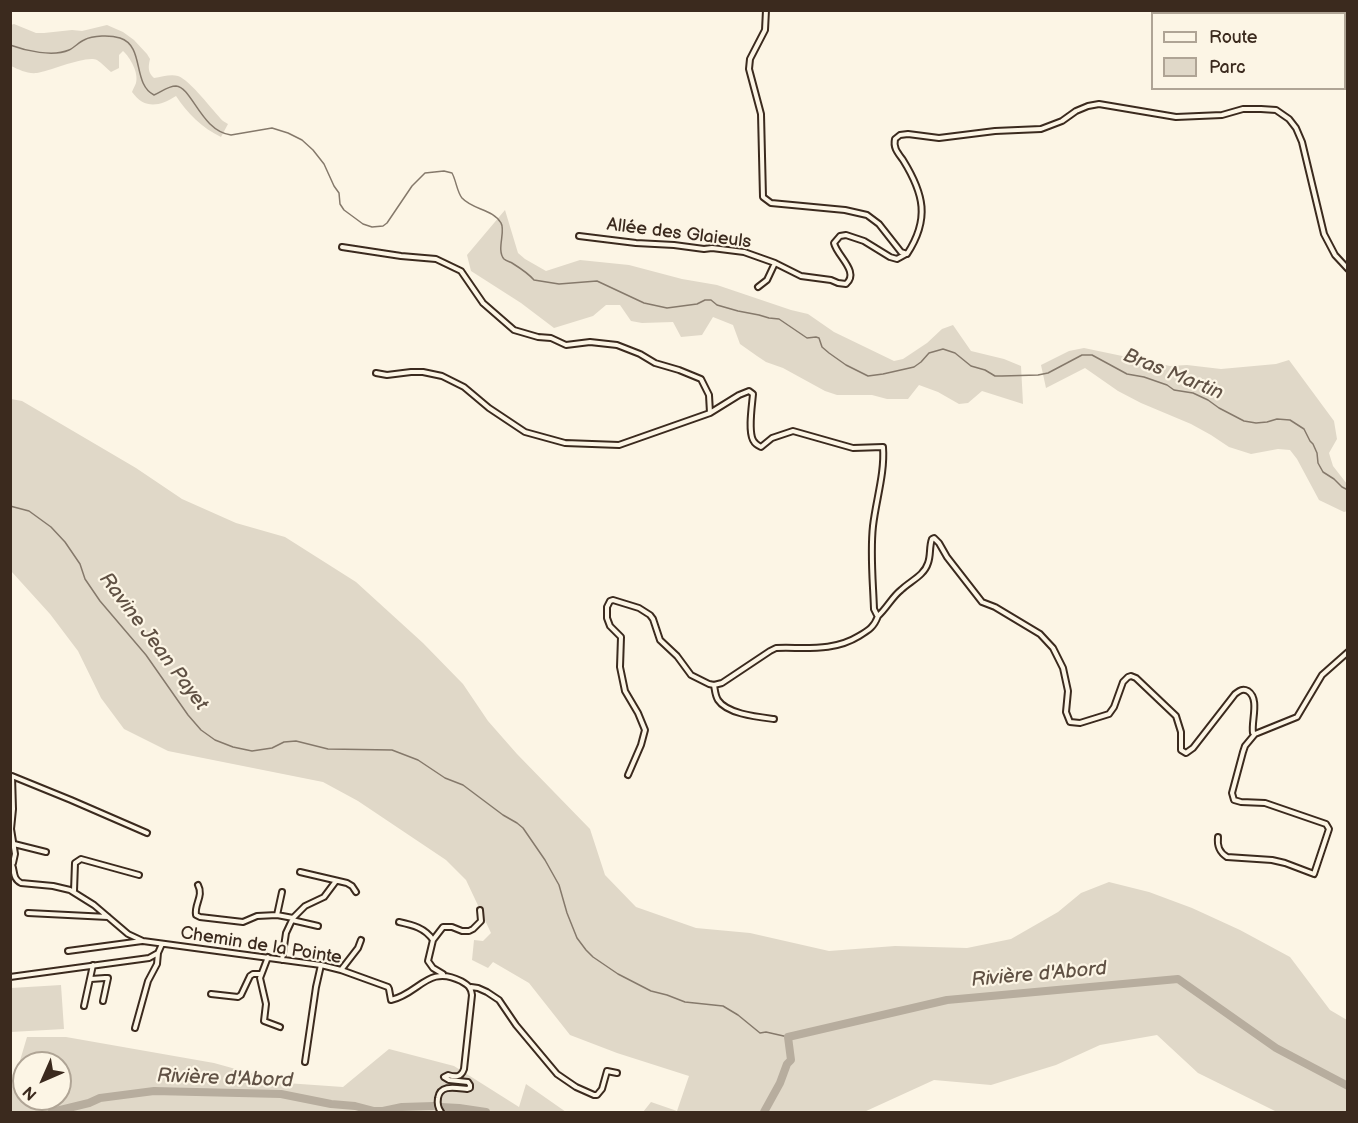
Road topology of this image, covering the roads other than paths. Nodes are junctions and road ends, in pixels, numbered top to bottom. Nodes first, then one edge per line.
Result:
1 (766, 10) edge
2 (579, 236) dead end
3 (342, 247) dead end
4 (907, 254) junction
5 (775, 263) junction
6 (1347, 269) edge
7 (758, 287) dead end
8 (376, 373) dead end
9 (710, 413) junction
10 (878, 616) junction
11 (1347, 652) edge
12 (714, 685) junction
13 (774, 719) dead end
14 (1255, 734) junction
15 (628, 775) dead end
16 (11, 791) edge
17 (147, 834) dead end
18 (1218, 837) dead end
19 (14, 844) junction
20 (46, 852) dead end
21 (12, 862) edge
22 (300, 872) dead end
23 (140, 875) dead end
24 (14, 878) junction
25 (336, 881) junction
26 (10, 883) edge
27 (198, 885) dead end
28 (74, 891) junction
29 (282, 892) dead end
30 (356, 892) dead end
31 (480, 910) dead end
32 (28, 913) dead end
33 (277, 915) junction
34 (109, 917) junction
35 (292, 919) junction
36 (399, 922) dead end
37 (318, 926) dead end
38 (361, 940) dead end
39 (433, 940) junction
40 (143, 941) junction
41 (162, 944) junction
42 (68, 951) dead end
43 (158, 953) junction
44 (268, 957) junction
45 (282, 960) junction
46 (93, 965) junction
47 (321, 965) junction
48 (341, 970) junction
49 (261, 974) junction
50 (446, 976) junction
51 (10, 977) edge
52 (91, 979) junction
53 (470, 987) junction
54 (211, 994) dead end
55 (103, 1001) dead end
56 (84, 1006) dead end
57 (280, 1027) dead end
58 (135, 1028) dead end
59 (305, 1062) dead end
60 (617, 1073) dead end
61 (441, 1113) edge

1 - 4 street
2 - 5 street, Allée des Glaieuls
3 - 9 street
4 - 5 street, Allée des Glaieuls
4 - 6 street
5 - 7 street
8 - 9 street
9 - 10 street
10 - 12 street
10 - 14 street
11 - 14 street
12 - 13 street
12 - 15 street
14 - 18 street
16 - 17 street
16 - 19 street
19 - 20 street
19 - 21 street
21 - 24 street
22 - 25 street
23 - 28 street
24 - 26 street
24 - 28 street, Chemin de la Pointe
25 - 30 street
25 - 35 street
27 - 33 street
28 - 34 street, Chemin de la Pointe
29 - 33 street
31 - 39 street
32 - 34 street
33 - 35 street
34 - 40 street, Chemin de la Pointe
35 - 37 street
35 - 45 street
36 - 39 street
38 - 48 street
39 - 50 street
40 - 41 street, Chemin de la Pointe
40 - 42 street
41 - 43 street
41 - 44 street, Chemin de la Pointe
43 - 46 street
43 - 58 street
44 - 45 street, Chemin de la Pointe
44 - 49 street
45 - 47 street, Chemin de la Pointe
46 - 51 street
46 - 52 street
47 - 48 street, Chemin de la Pointe
47 - 59 street
48 - 50 street, Chemin de la Pointe
49 - 54 street
49 - 57 street
50 - 53 street
52 - 55 street
52 - 56 street
53 - 60 street
53 - 61 street

